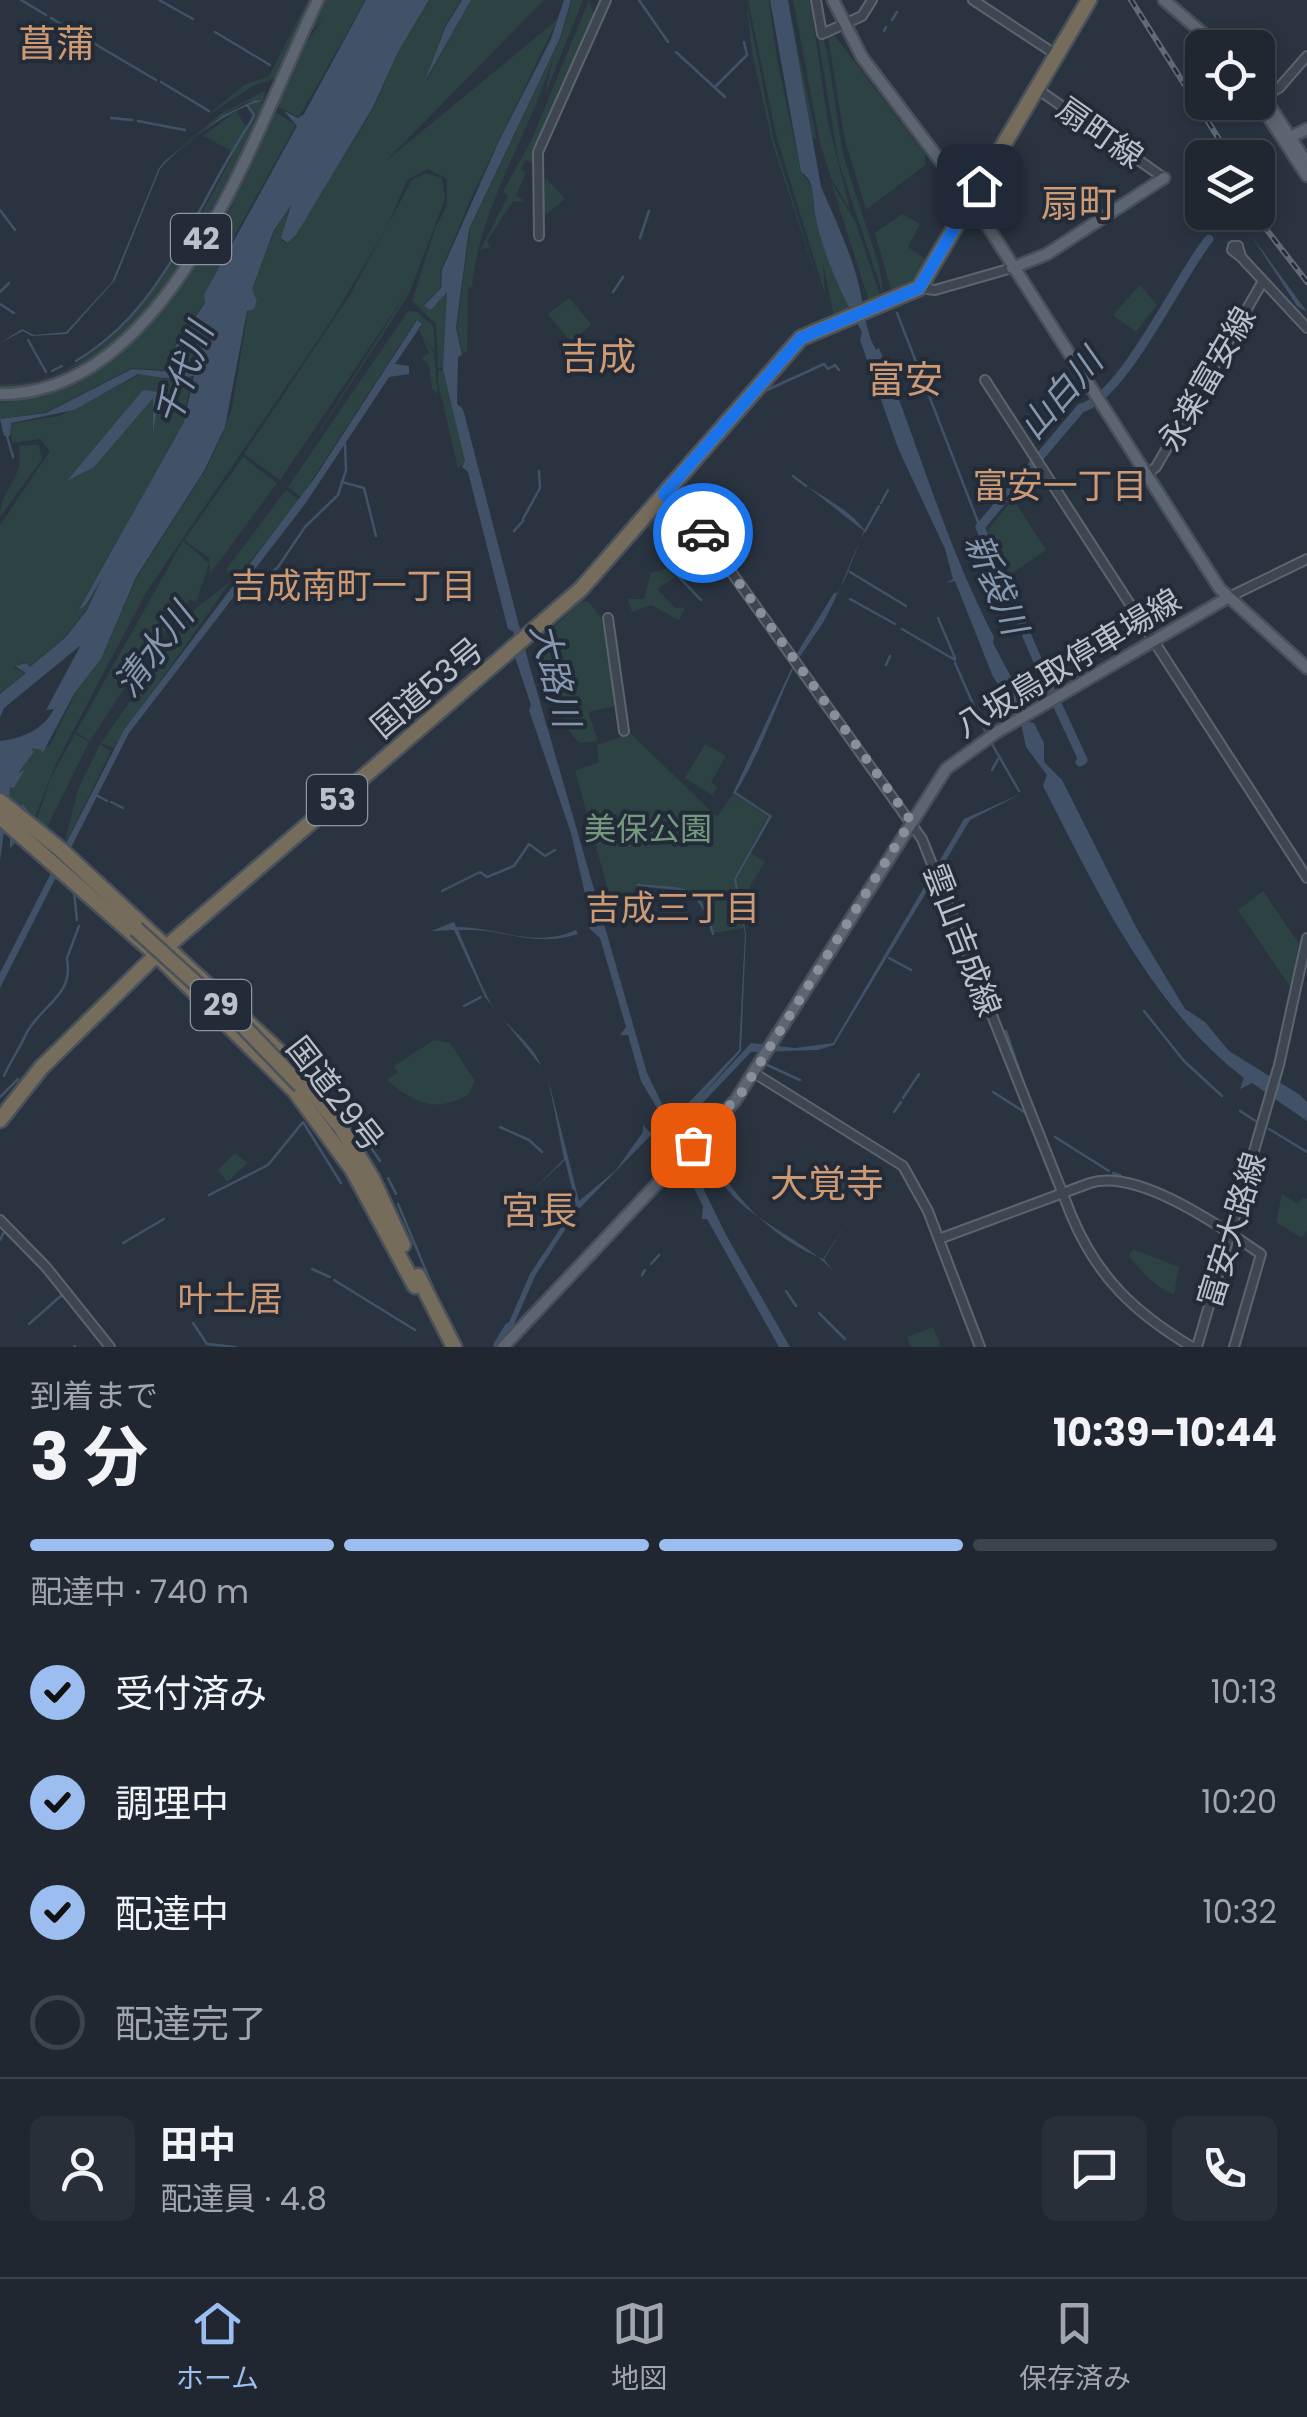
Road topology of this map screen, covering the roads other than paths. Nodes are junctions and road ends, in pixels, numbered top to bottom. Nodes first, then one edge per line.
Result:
1 (318, 0) edge
2 (606, 0) edge
3 (816, 0) edge
4 (836, 0) edge
5 (872, 0) edge
6 (973, 0) edge
7 (1089, 0) edge
8 (1164, 0) edge
9 (1173, 0) edge
10 (846, 25) junction
11 (1199, 30) edge
12 (1207, 30) edge
13 (1055, 54) junction
14 (1307, 56) edge
15 (1036, 88) junction
16 (1275, 90) edge
17 (1275, 120) edge
18 (1307, 132) edge
19 (1289, 142) junction
20 (1307, 162) edge
21 (1307, 176) edge
22 (1164, 178) joint
23 (970, 201) junction
24 (539, 236) dead end
25 (1241, 257) dead end
26 (1012, 268) junction
27 (1263, 281) junction
28 (919, 288) junction
29 (1306, 327) edge
30 (985, 380) dead end
31 (0, 394) edge
32 (1147, 474) junction
33 (664, 494) junction
34 (1307, 558) edge
35 (1227, 598) junction
36 (608, 618) dead end
37 (1153, 641) junction
38 (1307, 668) edge
39 (624, 731) dead end
40 (0, 802) edge
41 (0, 814) edge
42 (911, 821) junction
43 (73, 869) junction
44 (1307, 878) edge
45 (213, 906) junction
46 (143, 929) junction
47 (184, 932) junction
48 (1307, 938) edge
49 (143, 947) junction
50 (164, 952) junction
51 (181, 970) junction
52 (146, 976) junction
53 (116, 994) junction
54 (754, 1073) junction
55 (0, 1120) edge
56 (0, 1135) edge
57 (373, 1193) junction
58 (1063, 1195) junction
59 (0, 1220) edge
60 (1230, 1234) junction
61 (938, 1239) junction
62 (403, 1245) junction
63 (416, 1286) junction
64 (110, 1347) edge
65 (444, 1347) edge
66 (454, 1347) edge
67 (503, 1347) edge
68 (980, 1347) edge
69 (1195, 1347) edge
70 (1234, 1347) edge

1 - 31 main road, 42
2 - 24 street
3 - 10 street
4 - 10 main road
5 - 10 street
6 - 13 street
7 - 13 highway
8 - 11 main road
9 - 12 main road
10 - 23 main road
13 - 15 highway
14 - 16 street
15 - 22 street, 扇町線
15 - 23 highway
17 - 19 main road
18 - 19 main road
19 - 20 main road
19 - 21 main road
22 - 26 main road
23 - 26 main road
23 - 28 highway
25 - 27 street
26 - 28 street
26 - 32 main road
27 - 29 street
27 - 32 street, 永楽富安線
28 - 33 highway, 国道53号 / 53
30 - 37 street
32 - 35 main road
33 - 42 street, 雲山吉成線
33 - 45 highway, 国道53号 / 53
34 - 35 street
35 - 37 main road, 八坂鳥取停車場線
35 - 38 main road
36 - 39 street
37 - 42 main road, 八坂鳥取停車場線
37 - 44 street
40 - 43 highway, 国道29号 / 29
40 - 46 highway, 29
41 - 43 highway, 国道29号 / 29
41 - 49 highway, 29
42 - 54 main road, 八坂鳥取停車場線
42 - 58 street, 雲山吉成線
43 - 46 highway, 国道29号 / 29
43 - 50 highway, 29
45 - 47 highway, 国道53号 / 53
45 - 51 highway
46 - 47 highway
46 - 50 highway, 29
46 - 57 highway, 国道29号 / 29, bridge
47 - 50 highway, 国道53号 / 53
48 - 60 street, 富安大路線
49 - 50 highway, 29
49 - 53 highway
50 - 51 highway
50 - 52 highway, 国道53号 / 53
50 - 53 highway, 国道53号 / 53
51 - 52 highway
51 - 62 highway
51 - 63 highway
52 - 56 highway, 国道53号 / 53
53 - 55 highway, 国道53号 / 53
54 - 61 street
54 - 67 main road, 八坂鳥取停車場線
57 - 62 highway, 国道29号 / 29
57 - 63 highway, 国道29号 / 29
58 - 60 street
58 - 61 street
58 - 69 street, 雲山吉成線
59 - 64 street
60 - 69 street, 富安大路線
60 - 70 street
61 - 68 street
62 - 66 highway, 国道29号 / 29
63 - 65 highway, 国道29号 / 29

